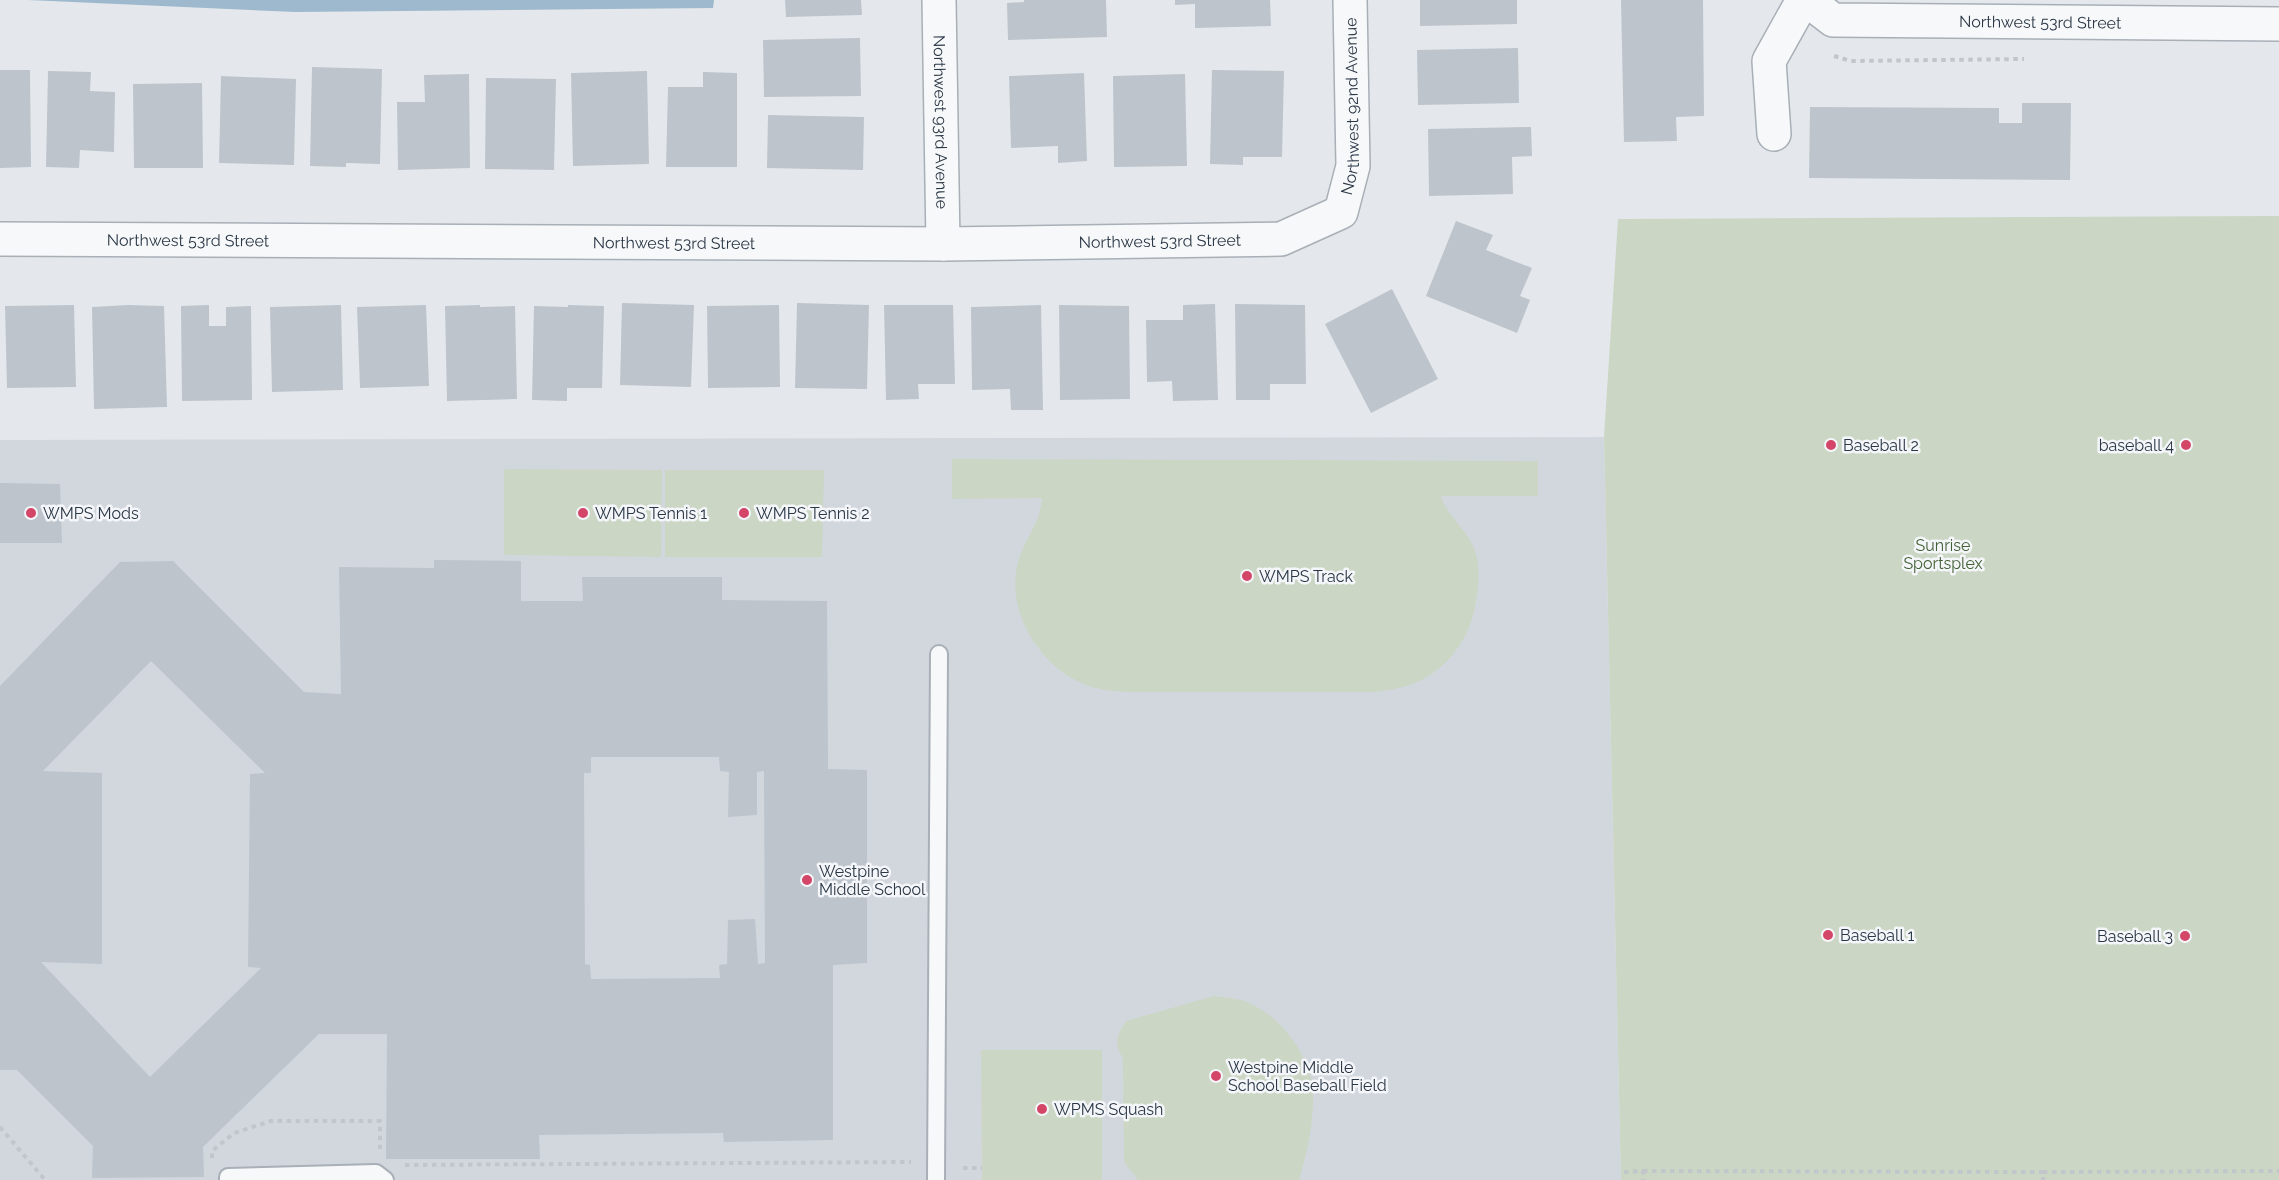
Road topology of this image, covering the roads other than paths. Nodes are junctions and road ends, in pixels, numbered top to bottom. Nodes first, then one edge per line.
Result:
1 (939, 0) edge
2 (1350, 0) edge
3 (1805, 0) edge
4 (2279, 24) edge
5 (1774, 134) dead end
6 (1341, 212) joint
7 (0, 239) edge
8 (944, 244) junction
9 (939, 654) dead end
10 (936, 1173) edge
11 (228, 1180) edge
12 (385, 1180) edge

1 - 8 street, Northwest 93rd Avenue
2 - 6 street, Northwest 92nd Avenue
3 - 4 street, Northwest 53rd Street
3 - 5 street
6 - 8 street, Northwest 53rd Street
7 - 8 street, Northwest 53rd Street
9 - 10 lane
11 - 12 lane

